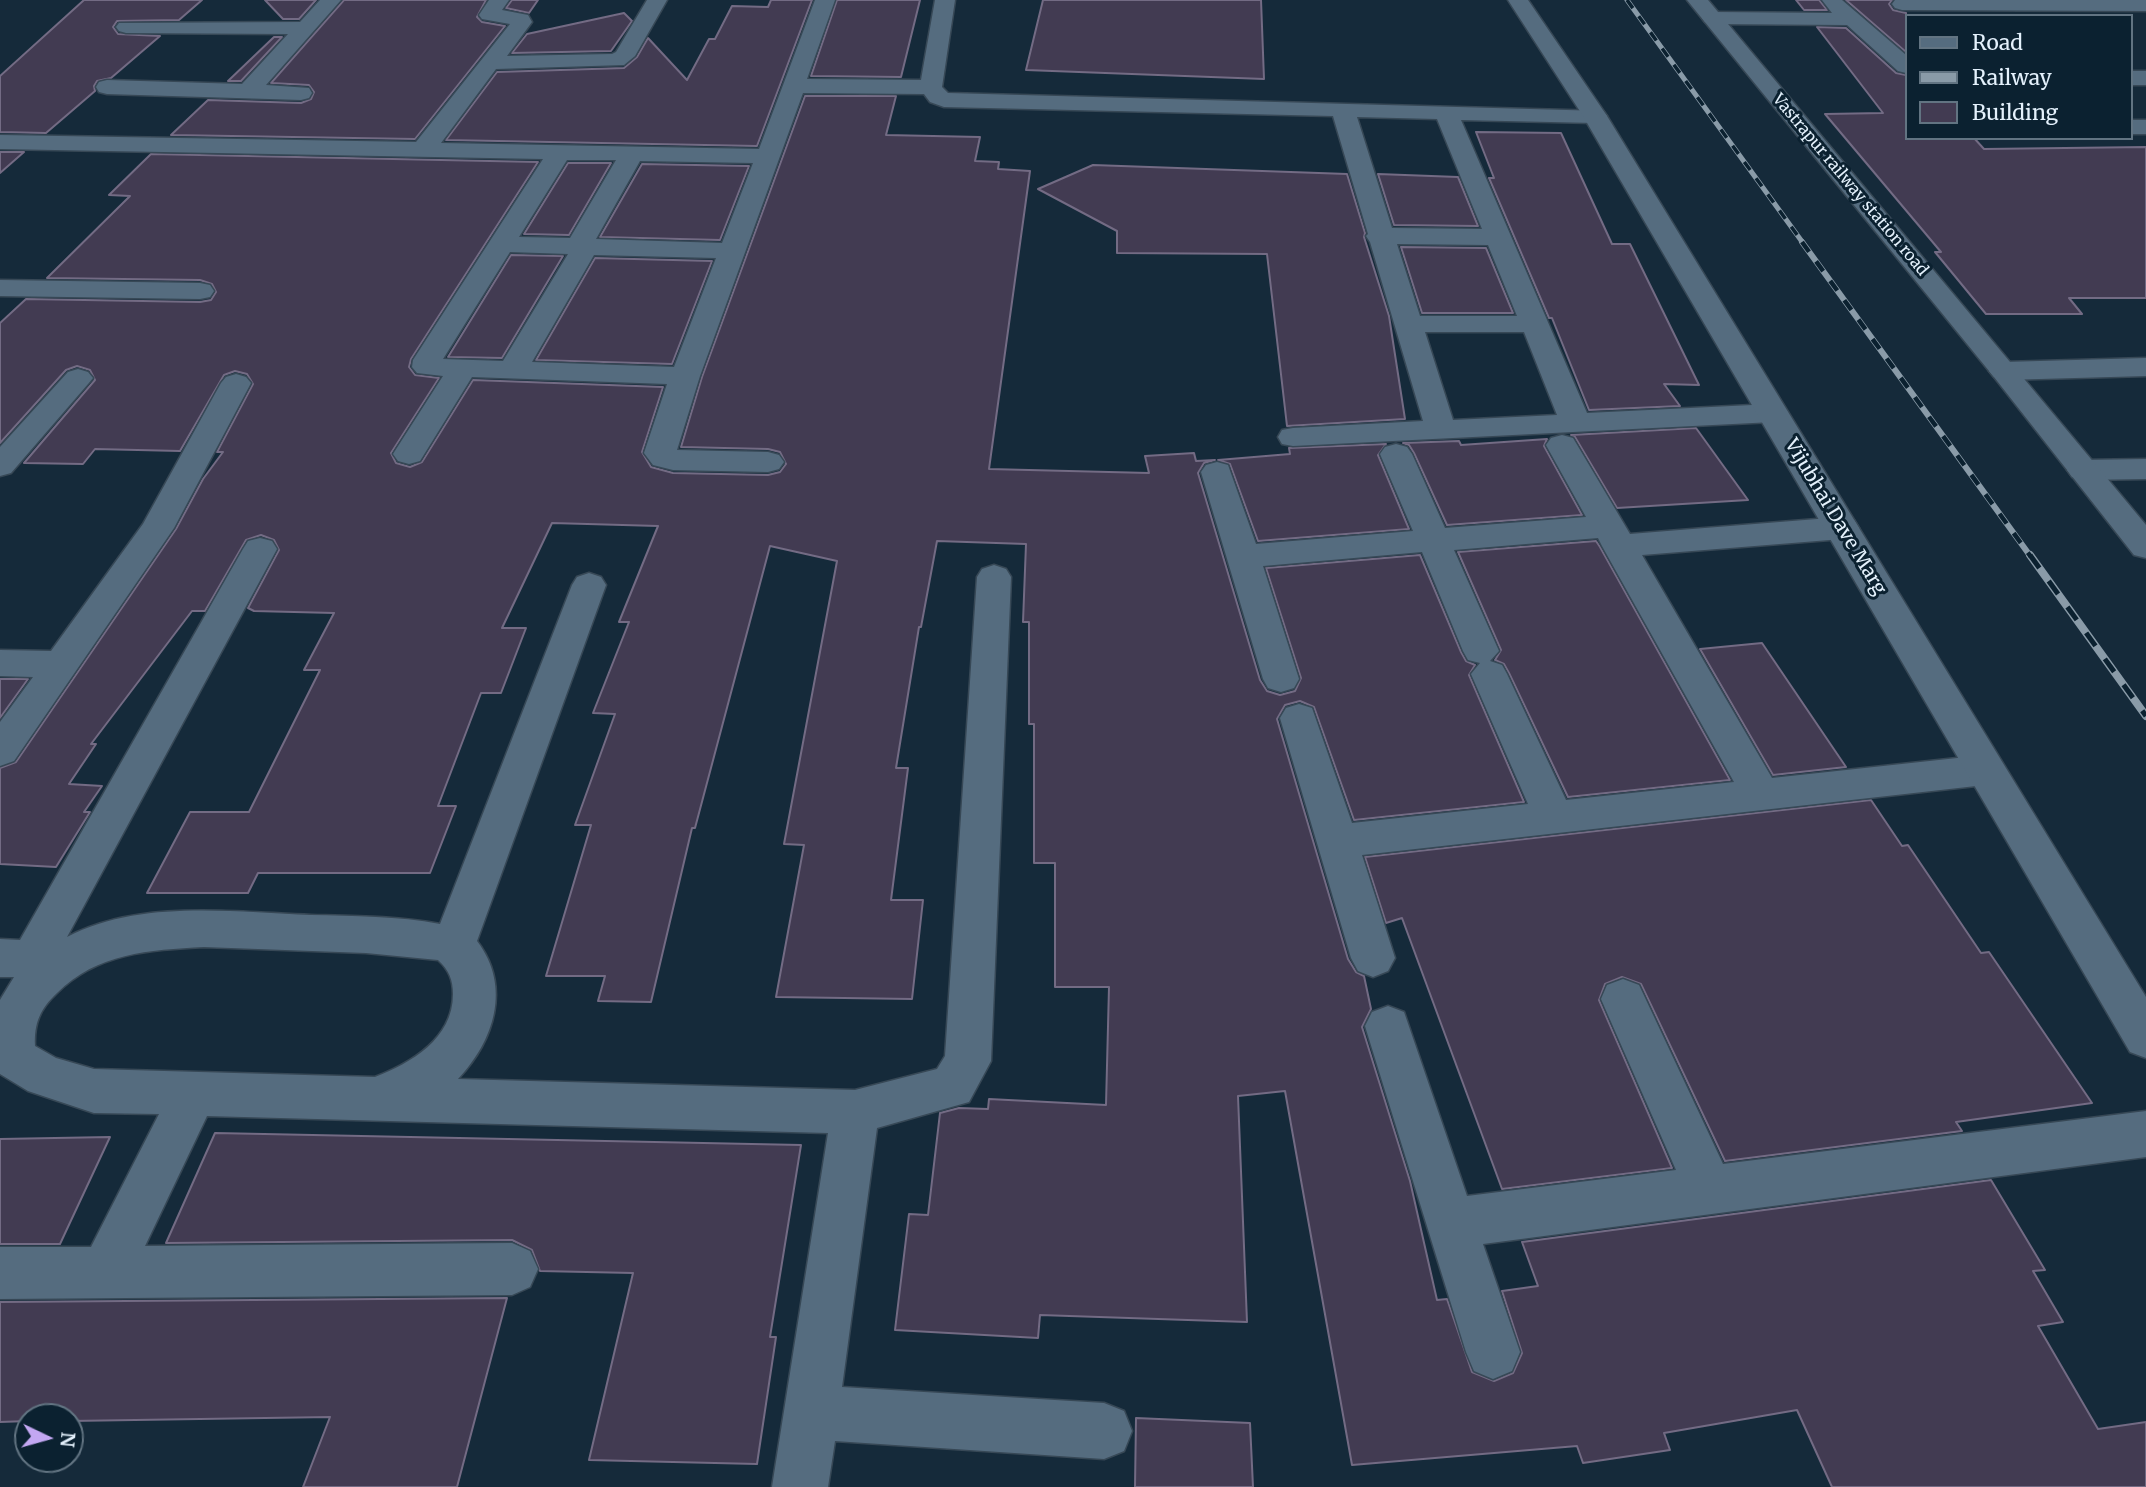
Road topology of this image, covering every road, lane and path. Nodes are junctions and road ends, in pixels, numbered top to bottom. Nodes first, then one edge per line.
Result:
1 (331, 0) edge
2 (499, 0) edge
3 (657, 0) edge
4 (825, 0) edge
5 (946, 0) edge
6 (1518, 0) edge
7 (1830, 0) edge
8 (2146, 2) edge
9 (1990, 6) edge
10 (1905, 7) edge
11 (1704, 9) edge
12 (1849, 19) junction
13 (126, 27) dead end
14 (306, 28) junction
15 (490, 63) junction
16 (1904, 64) edge
17 (794, 86) junction
18 (107, 87) dead end
19 (931, 88) junction
20 (248, 92) junction
21 (301, 93) dead end
22 (1343, 110) junction
23 (1446, 112) junction
24 (1595, 116) junction
25 (0, 142) edge
26 (423, 150) junction
27 (560, 152) junction
28 (632, 153) junction
29 (768, 156) junction
30 (1379, 236) junction
31 (1497, 237) junction
32 (502, 244) junction
33 (582, 246) junction
34 (732, 251) junction
35 (0, 288) edge
36 (200, 291) dead end
37 (1408, 324) junction
38 (1534, 324) junction
39 (2146, 367) edge
40 (462, 370) junction
41 (2004, 370) junction
42 (512, 371) junction
43 (685, 376) junction
44 (78, 378) dead end
45 (236, 383) dead end
46 (1773, 413) junction
47 (1440, 428) junction
48 (1568, 433) junction
49 (1293, 438) dead end
50 (410, 454) dead end
51 (1396, 454) dead end
52 (768, 462) dead end
53 (0, 466) edge
54 (2146, 469) edge
55 (2083, 470) junction
56 (1217, 472) dead end
57 (1842, 528) junction
58 (1614, 536) junction
59 (1434, 540) junction
60 (2146, 547) edge
61 (260, 549) dead end
62 (1243, 556) junction
63 (994, 577) dead end
64 (589, 584) dead end
65 (0, 663) edge
66 (62, 664) junction
67 (1282, 679) dead end
68 (1299, 718) dead end
69 (0, 751) edge
70 (1985, 769) junction
71 (1761, 794) junction
72 (1554, 817) junction
73 (1339, 841) junction
74 (453, 947) junction
75 (1373, 958) dead end
76 (31, 960) edge
77 (1623, 999) dead end
78 (1388, 1026) dead end
79 (2146, 1038) edge
80 (192, 1095) junction
81 (378, 1098) junction
82 (855, 1112) junction
83 (2146, 1134) edge
84 (1710, 1191) junction
85 (1451, 1223) junction
86 (512, 1269) dead end
87 (0, 1272) edge
88 (106, 1272) junction
89 (1493, 1352) dead end
90 (811, 1412) junction
91 (1104, 1431) dead end
92 (800, 1487) edge

1 - 14 street
2 - 15 street
3 - 15 street
4 - 17 street
5 - 19 street
6 - 24 street, Vijubhai Dave Marg
7 - 12 street
8 - 9 street
9 - 10 street
11 - 12 street
11 - 41 street, Vastrapur railway station road
12 - 16 street
13 - 14 street
14 - 20 street
15 - 26 street
17 - 19 street
17 - 29 street
18 - 20 street
19 - 22 street
20 - 21 street
22 - 23 street
22 - 30 street
23 - 24 street
23 - 31 street
24 - 46 street, Vijubhai Dave Marg
25 - 26 street
26 - 27 street
27 - 28 street
27 - 32 street
28 - 29 street
28 - 33 street
29 - 34 street
30 - 31 street
30 - 37 street
31 - 38 street
32 - 33 street
32 - 40 street
33 - 34 street
33 - 42 street
34 - 43 street
35 - 36 street
37 - 38 street
37 - 47 street
38 - 48 street
39 - 41 street
40 - 42 street
40 - 50 street
41 - 55 street, Vastrapur railway station road
42 - 43 street
43 - 52 street
44 - 53 street
45 - 66 street
46 - 48 street
46 - 57 street, Vijubhai Dave Marg
47 - 48 street
47 - 49 street
48 - 58 street
51 - 59 street
54 - 55 street
55 - 60 street, Vastrapur railway station road
56 - 62 street
57 - 58 street
57 - 70 street, Vijubhai Dave Marg
58 - 59 street
58 - 71 street
59 - 62 street
59 - 72 street
61 - 76 street
62 - 67 street
63 - 82 street
64 - 74 street
65 - 66 street
66 - 69 street
68 - 73 street
70 - 71 street
70 - 79 street, Vijubhai Dave Marg
71 - 72 street
72 - 73 street
73 - 75 street
74 - 76 street
74 - 81 street
76 - 80 street
77 - 84 street
78 - 85 street
80 - 81 street
80 - 88 street
81 - 82 street
82 - 90 street
83 - 84 street
84 - 85 street
85 - 89 street
86 - 88 street
87 - 88 street
90 - 91 street
90 - 92 street

